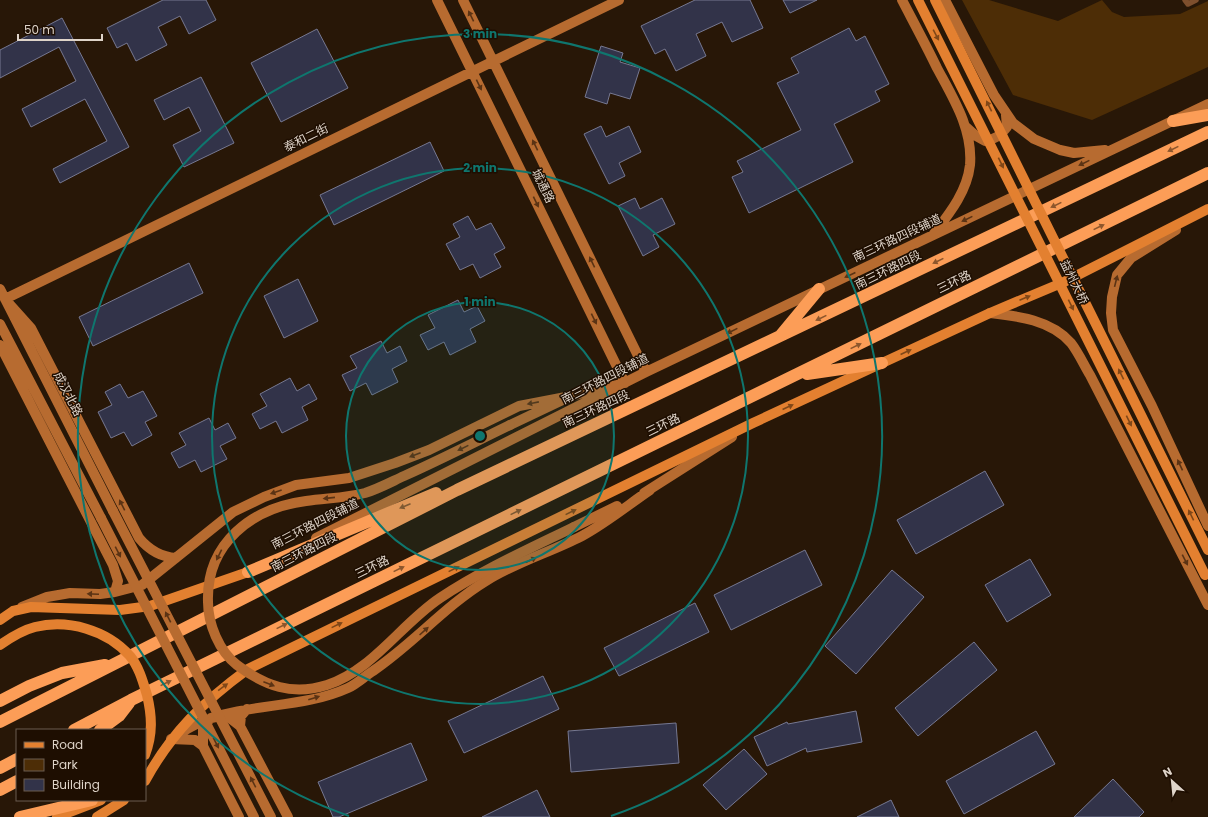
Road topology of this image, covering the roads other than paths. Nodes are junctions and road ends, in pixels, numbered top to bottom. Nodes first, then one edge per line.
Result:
1 (437, 0) edge
2 (463, 0) edge
3 (619, 0) edge
4 (902, 0) edge
5 (918, 0) edge
6 (935, 0) edge
7 (945, 0) edge
8 (1185, 0) edge
9 (1196, 0) edge
10 (493, 61) junction
11 (472, 71) junction
12 (1208, 104) edge
13 (1006, 115) junction
14 (1208, 115) edge
15 (1173, 121) junction
16 (966, 127) junction
17 (1208, 132) edge
18 (1111, 150) junction
19 (1208, 173) edge
20 (1208, 210) edge
21 (932, 236) junction
22 (0, 289) edge
23 (819, 290) junction
24 (5, 299) junction
25 (990, 313) junction
26 (0, 324) edge
27 (777, 339) junction
28 (0, 345) edge
29 (882, 363) junction
30 (646, 372) junction
31 (796, 375) junction
32 (625, 383) junction
33 (572, 396) junction
34 (753, 423) junction
35 (570, 437) junction
36 (650, 490) junction
37 (1208, 526) edge
38 (1208, 550) edge
39 (176, 558) junction
40 (248, 572) junction
41 (1207, 579) edge
42 (115, 592) junction
43 (1208, 605) edge
44 (12, 611) junction
45 (0, 620) edge
46 (0, 645) edge
47 (118, 662) junction
48 (130, 700) junction
49 (0, 701) edge
50 (247, 708) junction
51 (0, 722) edge
52 (240, 726) junction
53 (76, 729) edge
54 (101, 729) edge
55 (171, 740) junction
56 (203, 746) junction
57 (146, 750) edge
58 (16, 760) edge
59 (0, 768) edge
60 (146, 779) edge
61 (16, 782) edge
62 (0, 790) edge
63 (88, 801) edge
64 (98, 801) edge
65 (122, 801) edge
66 (20, 817) edge
67 (57, 817) edge
68 (97, 817) edge
69 (239, 817) edge
70 (254, 817) edge
71 (271, 817) edge
72 (288, 817) edge

1 - 11 main road, 城通路
10 -> 2 main road, 城通路
3 - 10 main road, 泰和二街
4 - 16 main road
5 -> 41 main road, 益州大桥, bridge
38 -> 6 main road, 益州大桥, bridge
7 - 13 main road
8 - 9 lane
10 - 11 main road, 泰和二街
30 -> 10 main road, 城通路
11 - 24 main road, 泰和二街
11 -> 32 main road, 城通路
12 - 15 main road, 南三环路四段辅道
13 - 16 main road
13 - 18 main road
14 - 15 highway
15 - 18 main road, 南三环路四段辅道
16 - 21 main road
17 -> 27 highway, 南三环路四段
18 -> 21 main road, 南三环路四段辅道
31 -> 19 highway, 三环路
25 -> 20 main road
37 -> 20 main road
21 -> 23 main road, 南三环路四段辅道
22 - 24 main road, 成汉北路
23 - 27 highway
23 -> 30 main road, 南三环路四段辅道
39 -> 24 main road
71 -> 24 main road, 成汉北路, bridge
29 -> 25 main road
25 -> 43 main road
26 -> 70 main road, bridge
27 - 35 highway, 南三环路四段
28 - 42 main road
29 - 31 highway
34 -> 29 main road
30 - 32 main road, 南三环路四段辅道
48 -> 31 highway, 三环路
32 - 33 main road
32 - 40 main road, 南三环路四段辅道
33 -> 36 main road, bridge
33 -> 39 main road
34 - 36 main road
55 -> 34 main road
35 -> 40 highway
35 - 47 highway, 南三环路四段
50 -> 36 main road
39 - 42 main road
40 - 44 main road, 南三环路四段辅道
42 -> 44 main road
44 - 45 main road, 南三环路四段辅道
46 - 57 main road, bridge
47 - 49 highway
47 - 51 highway, 南三环路四段
48 - 53 highway
48 - 54 highway
50 - 52 main road
50 - 55 main road
52 - 56 main road
52 - 72 main road
55 - 56 main road
55 - 60 main road
56 - 69 main road
58 - 59 highway
61 - 62 highway
63 - 66 highway
64 - 67 main road
65 - 68 main road

